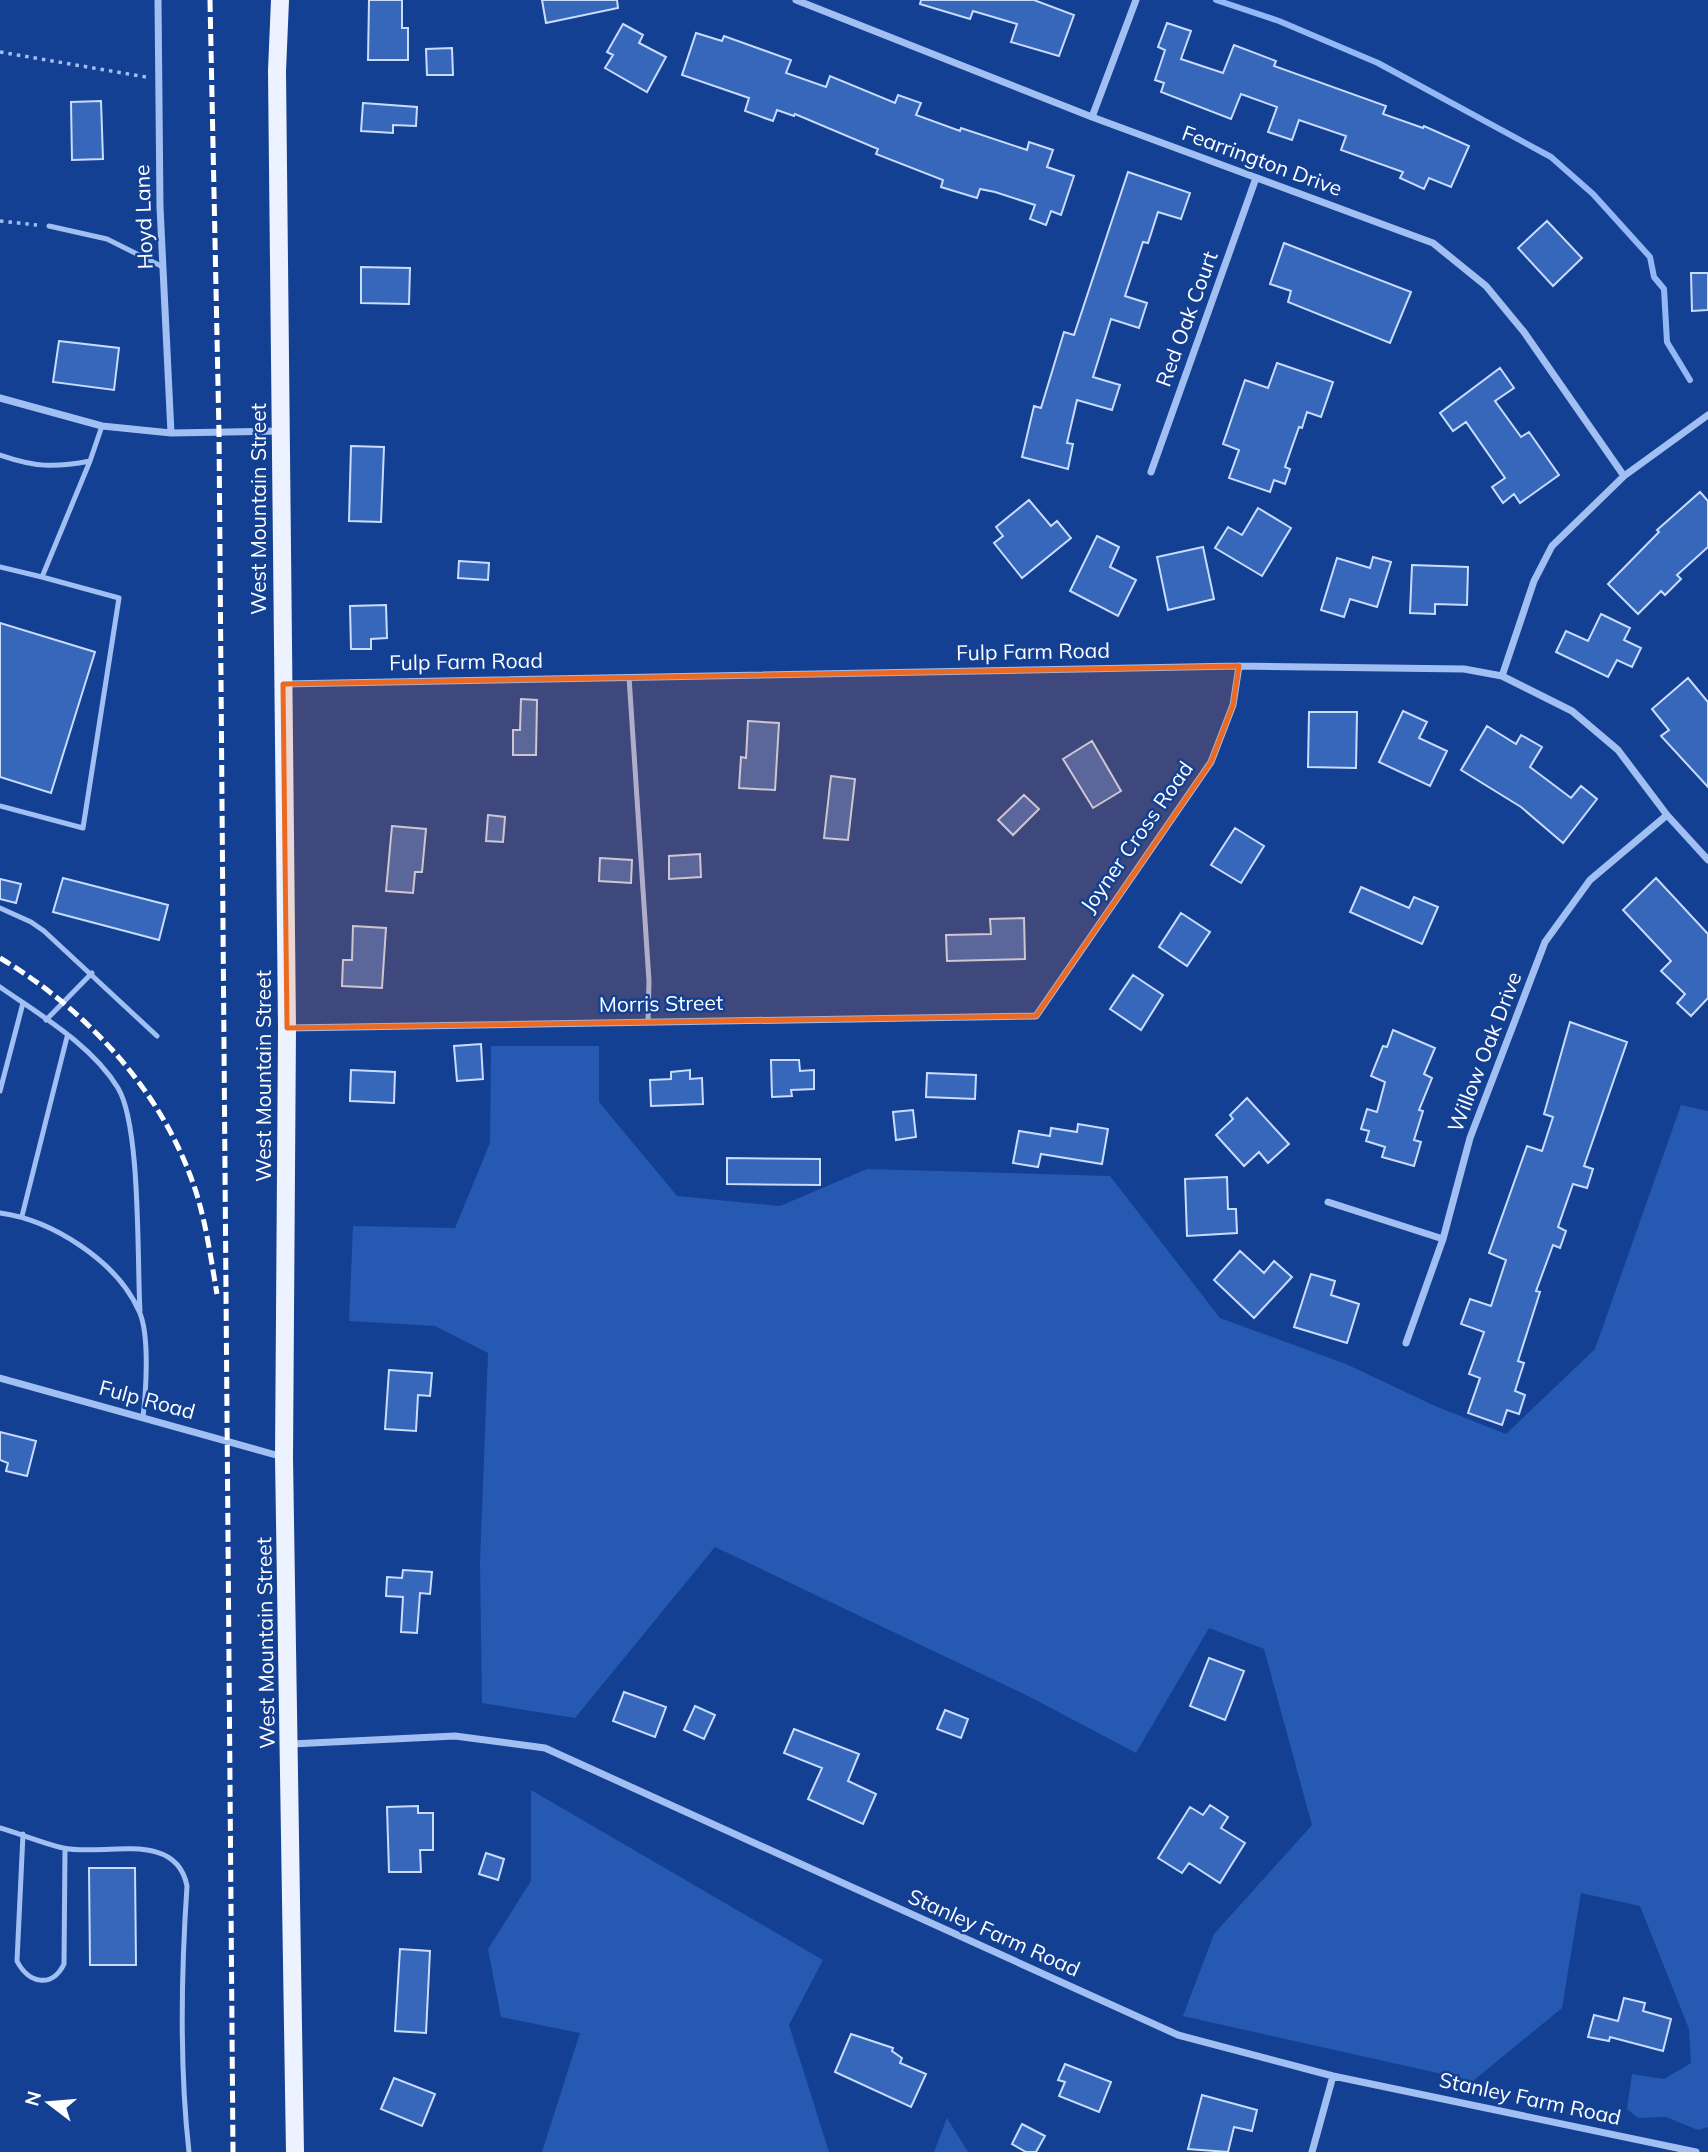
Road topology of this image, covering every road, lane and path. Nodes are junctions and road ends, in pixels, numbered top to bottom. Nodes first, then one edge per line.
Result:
1 (158, 0) edge
2 (280, 0) edge
3 (796, 0) edge
4 (1136, 0) edge
5 (0, 52) edge
6 (158, 79) junction
7 (1092, 117) junction
8 (1256, 178) junction
9 (0, 221) edge
10 (50, 226) joint
11 (163, 267) junction
12 (0, 398) edge
13 (1708, 415) edge
14 (102, 426) junction
15 (281, 430) junction
16 (171, 433) junction
17 (0, 455) edge
18 (90, 461) junction
19 (1152, 472) dead end
20 (1625, 476) junction
21 (0, 567) edge
22 (42, 577) junction
23 (1239, 666) junction
24 (1502, 676) junction
25 (629, 677) junction
26 (283, 684) junction
27 (0, 806) edge
28 (1667, 815) junction
29 (1708, 860) edge
30 (0, 908) edge
31 (92, 973) junction
32 (0, 986) edge
33 (23, 1003) junction
34 (1036, 1016) joint
35 (46, 1020) junction
36 (648, 1022) junction
37 (287, 1028) junction
38 (158, 1036) dead end
39 (67, 1037) junction
40 (0, 1091) edge
41 (1328, 1202) dead end
42 (0, 1213) edge
43 (22, 1216) junction
44 (1443, 1238) junction
45 (140, 1311) junction
46 (1406, 1343) dead end
47 (0, 1378) edge
48 (143, 1417) junction
49 (284, 1458) junction
50 (291, 1744) junction
51 (0, 1828) edge
52 (23, 1834) junction
53 (65, 1849) junction
54 (1333, 2076) junction
55 (1691, 2151) edge
56 (188, 2152) edge
57 (296, 2152) edge
58 (1312, 2152) edge

1 - 6 street, Hoyd Lane
2 - 15 main road, West Mountain Street
3 - 7 street, Fearrington Drive
4 - 7 street
5 - 6 path
6 - 11 street, Hoyd Lane
7 - 8 street, Fearrington Drive
8 - 19 street, Red Oak Court
8 - 20 street, Fearrington Drive
9 - 10 path
10 - 11 lane
11 - 16 street, Hoyd Lane
12 - 14 street
13 - 20 street
14 - 16 street
14 - 18 lane
15 - 16 street
15 - 26 main road, West Mountain Street
17 - 18 lane
18 - 22 lane
20 - 24 street
21 - 22 lane
22 - 27 lane
23 - 24 street, Fulp Farm Road
23 - 25 street, Fulp Farm Road
23 - 34 street, Joyner Cross Road
24 - 28 street, Fulp Farm Road
25 - 26 street, Fulp Farm Road
25 - 36 lane
26 - 37 main road, West Mountain Street
28 - 29 street, Fulp Farm Road
28 - 44 street, Willow Oak Drive
30 - 31 lane
31 - 35 lane
31 - 38 lane
32 - 33 lane
33 - 35 lane
33 - 40 lane
34 - 36 street, Morris Street
35 - 39 lane
36 - 37 street, Morris Street
37 - 49 main road, West Mountain Street
39 - 43 lane
39 - 45 lane
41 - 44 street
42 - 43 lane
43 - 45 lane
44 - 46 street, Willow Oak Drive
45 - 48 lane
47 - 48 street, Fulp Road
48 - 49 street, Fulp Road
49 - 50 main road, West Mountain Street
50 - 54 street, Stanley Farm Road
50 - 57 main road, West Mountain Street
51 - 52 lane
52 - 53 lane
52 - 53 lane
53 - 56 lane
54 - 55 street, Stanley Farm Road
54 - 58 street

